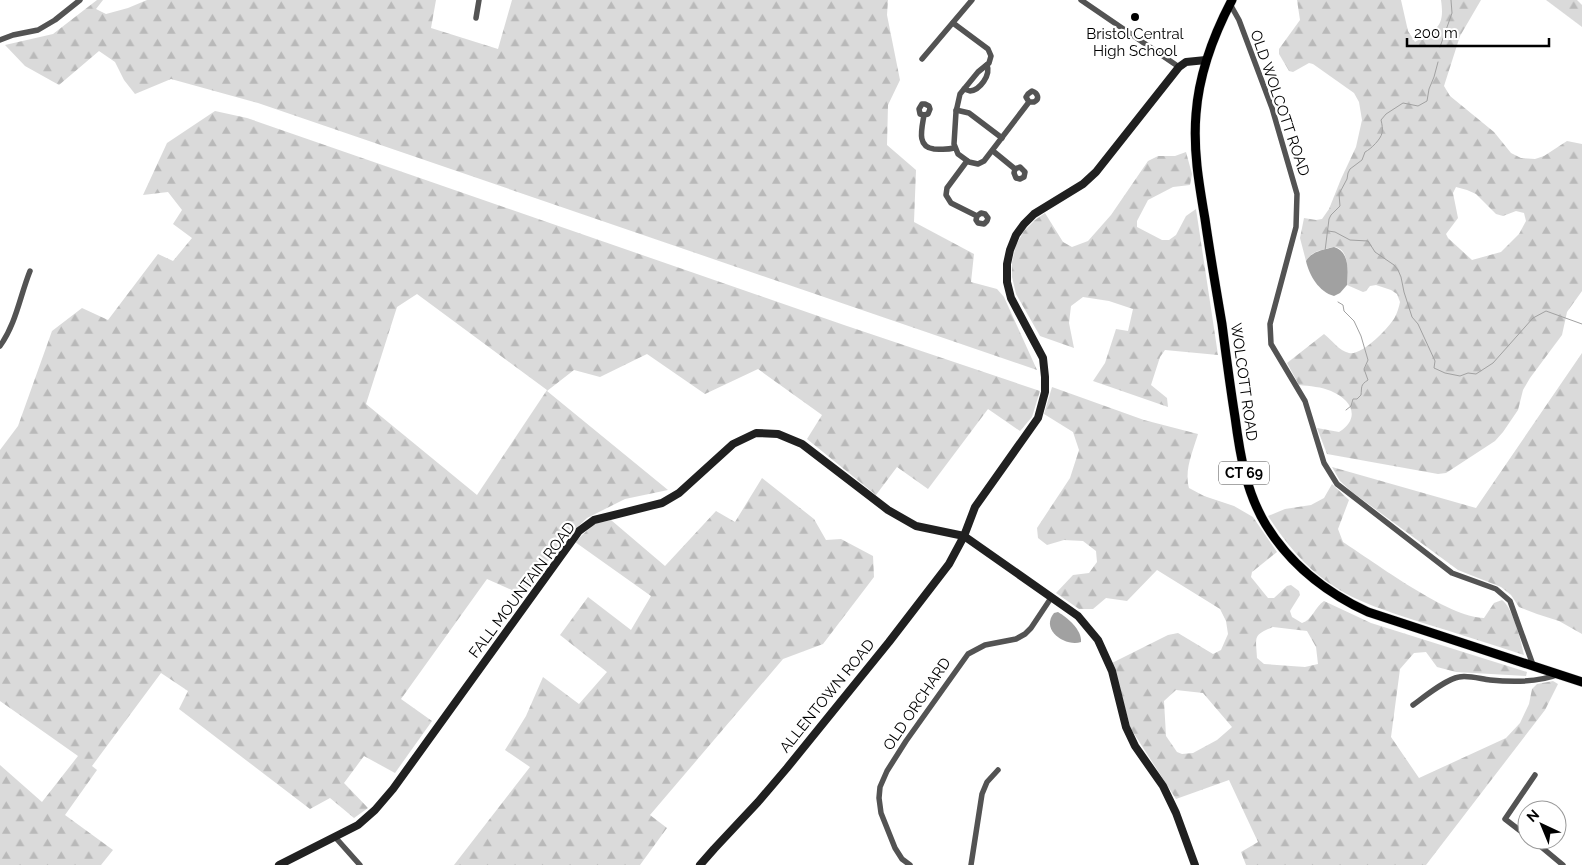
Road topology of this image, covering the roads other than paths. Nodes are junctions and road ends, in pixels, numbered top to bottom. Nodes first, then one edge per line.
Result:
1 (80, 0) edge
2 (479, 0) edge
3 (972, 0) edge
4 (1081, 0) edge
5 (1231, 2) edge
6 (476, 18) dead end
7 (953, 23) junction
8 (0, 40) edge
9 (922, 59) dead end
10 (1206, 60) junction
11 (987, 65) junction
12 (1179, 67) junction
13 (964, 89) junction
14 (1029, 102) dead end
15 (956, 110) junction
16 (924, 115) dead end
17 (1002, 138) junction
18 (954, 148) junction
19 (993, 151) junction
20 (967, 161) junction
21 (1015, 169) dead end
22 (977, 216) dead end
23 (30, 271) dead end
24 (0, 346) edge
25 (964, 536) junction
26 (1051, 598) junction
27 (1533, 665) junction
28 (1559, 674) junction
29 (1582, 682) edge
30 (1413, 705) dead end
31 (998, 770) dead end
32 (1535, 775) dead end
33 (1518, 800) edge
34 (1517, 801) edge
35 (1517, 828) edge
36 (335, 837) junction
37 (1545, 850) edge
38 (279, 865) edge
39 (360, 865) edge
40 (700, 865) edge
41 (910, 865) edge
42 (971, 865) edge
43 (1195, 865) edge
44 (1563, 865) edge

1 - 8 street
2 - 6 street
3 - 7 street
4 - 12 street
5 - 10 main road, CT 69
5 - 27 street, OLD WOLCOTT ROAD
7 - 9 street
7 - 11 street
10 - 12 main road
10 - 27 main road, WOLCOTT ROAD / CT 69
11 - 13 street
11 - 13 street
12 - 25 main road, ALLENTOWN ROAD
13 - 15 street
14 - 17 street
15 - 17 street
15 - 18 street
16 - 18 street
17 - 19 street
18 - 20 street
19 - 20 street
19 - 21 street
20 - 22 street
23 - 24 street
25 - 26 main road
25 - 36 main road, FALL MOUNTAIN ROAD
25 - 40 main road, ALLENTOWN ROAD
26 - 41 street, OLD ORCHARD
26 - 43 main road
27 - 28 main road, WOLCOTT ROAD / CT 69
28 - 29 main road, WOLCOTT ROAD / CT 69
28 - 30 street
31 - 42 street
32 - 33 street
34 - 35 street
36 - 38 main road, FALL MOUNTAIN ROAD
36 - 39 street
37 - 44 street

